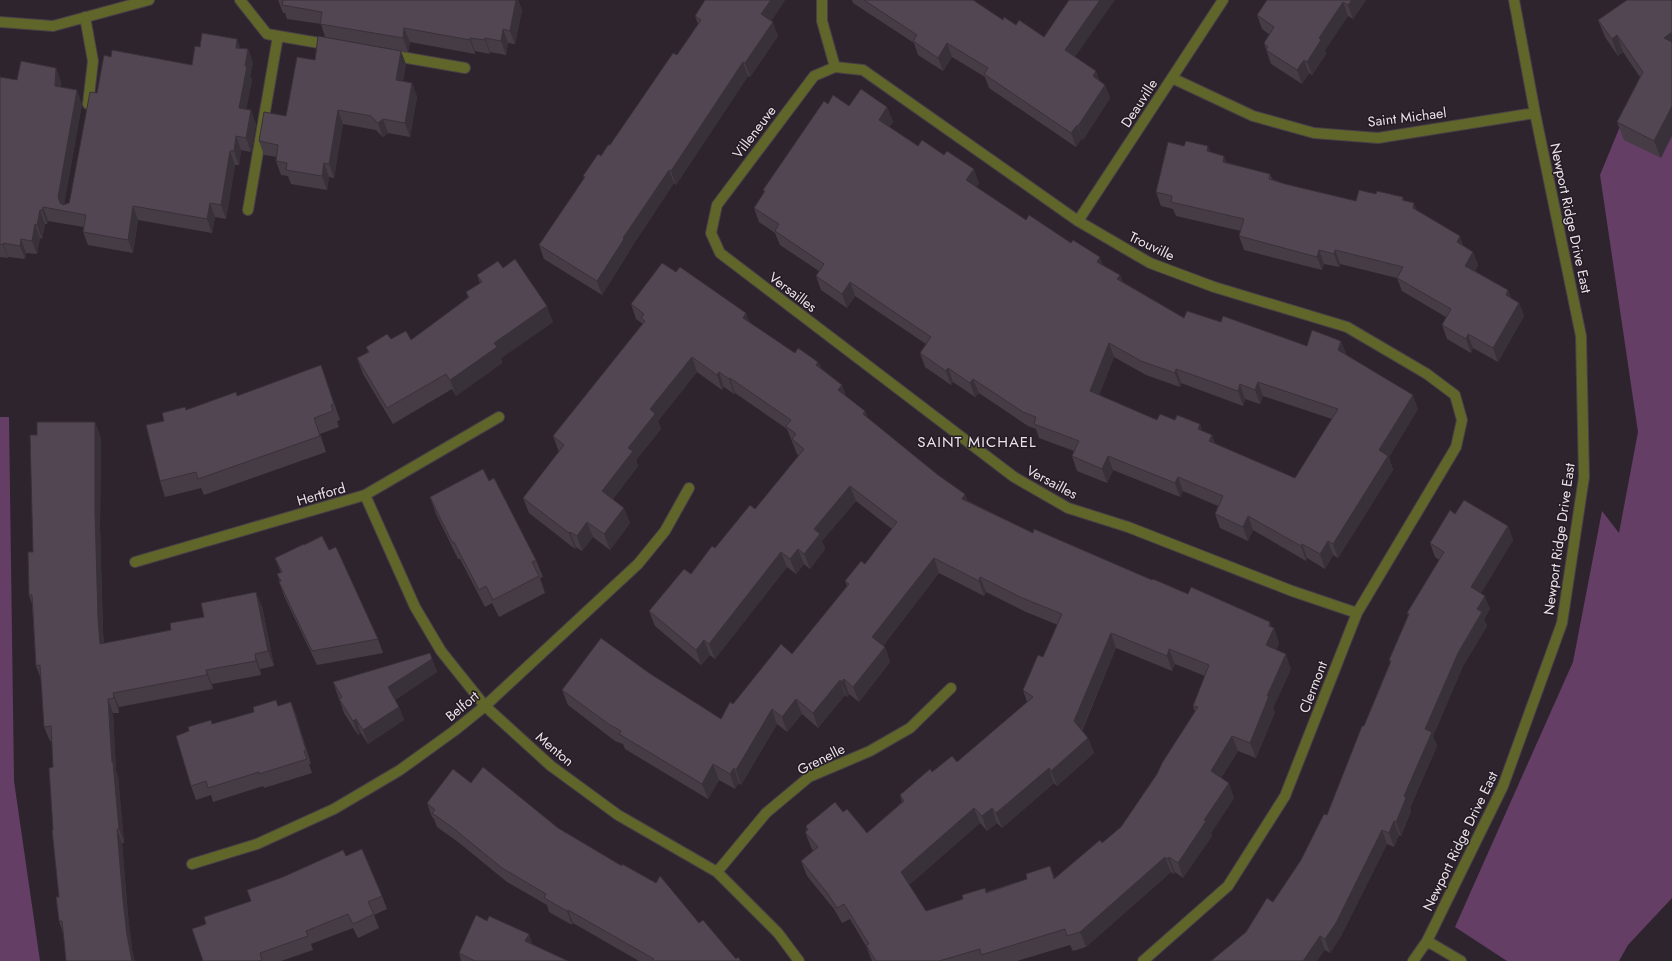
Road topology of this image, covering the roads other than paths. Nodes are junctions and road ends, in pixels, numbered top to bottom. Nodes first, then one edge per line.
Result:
1 (149, 0) edge
2 (240, 0) edge
3 (822, 0) edge
4 (1224, 0) edge
5 (1514, 0) edge
6 (85, 17) junction
7 (0, 22) edge
8 (278, 36) junction
9 (340, 47) edge
10 (380, 54) edge
11 (835, 66) junction
12 (465, 68) dead end
13 (1172, 78) junction
14 (87, 111) edge
15 (1535, 113) junction
16 (248, 210) dead end
17 (1078, 221) junction
18 (720, 253) joint
19 (1455, 395) joint
20 (499, 417) dead end
21 (689, 488) dead end
22 (364, 495) junction
23 (135, 562) dead end
24 (1357, 613) junction
25 (951, 688) dead end
26 (485, 706) junction
27 (192, 864) dead end
28 (717, 872) junction
29 (1427, 941) junction
30 (799, 961) edge
31 (1143, 961) edge
32 (1413, 961) edge
33 (1461, 961) edge

1 - 6 street
2 - 8 street
3 - 11 street
4 - 13 street, Deauville
5 - 15 street, Newport Ridge Drive East
6 - 7 street
6 - 14 street
8 - 9 street
8 - 16 street
10 - 12 street
11 - 17 street, Trouville
11 - 18 street, Villeneuve
13 - 15 street, Saint Michael
13 - 17 street, Deauville
15 - 29 street, Newport Ridge Drive East
17 - 19 street, Trouville
18 - 24 street, Versailles
19 - 24 street, Clermont
20 - 22 street, Hertford
21 - 26 street, Belfort
22 - 23 street, Hertford
22 - 26 street, Menton
24 - 31 street, Clermont
25 - 28 street, Grenelle
26 - 27 street, Belfort
26 - 28 street, Menton
28 - 30 street, Menton
29 - 32 street, Newport Ridge Drive East
29 - 33 street

